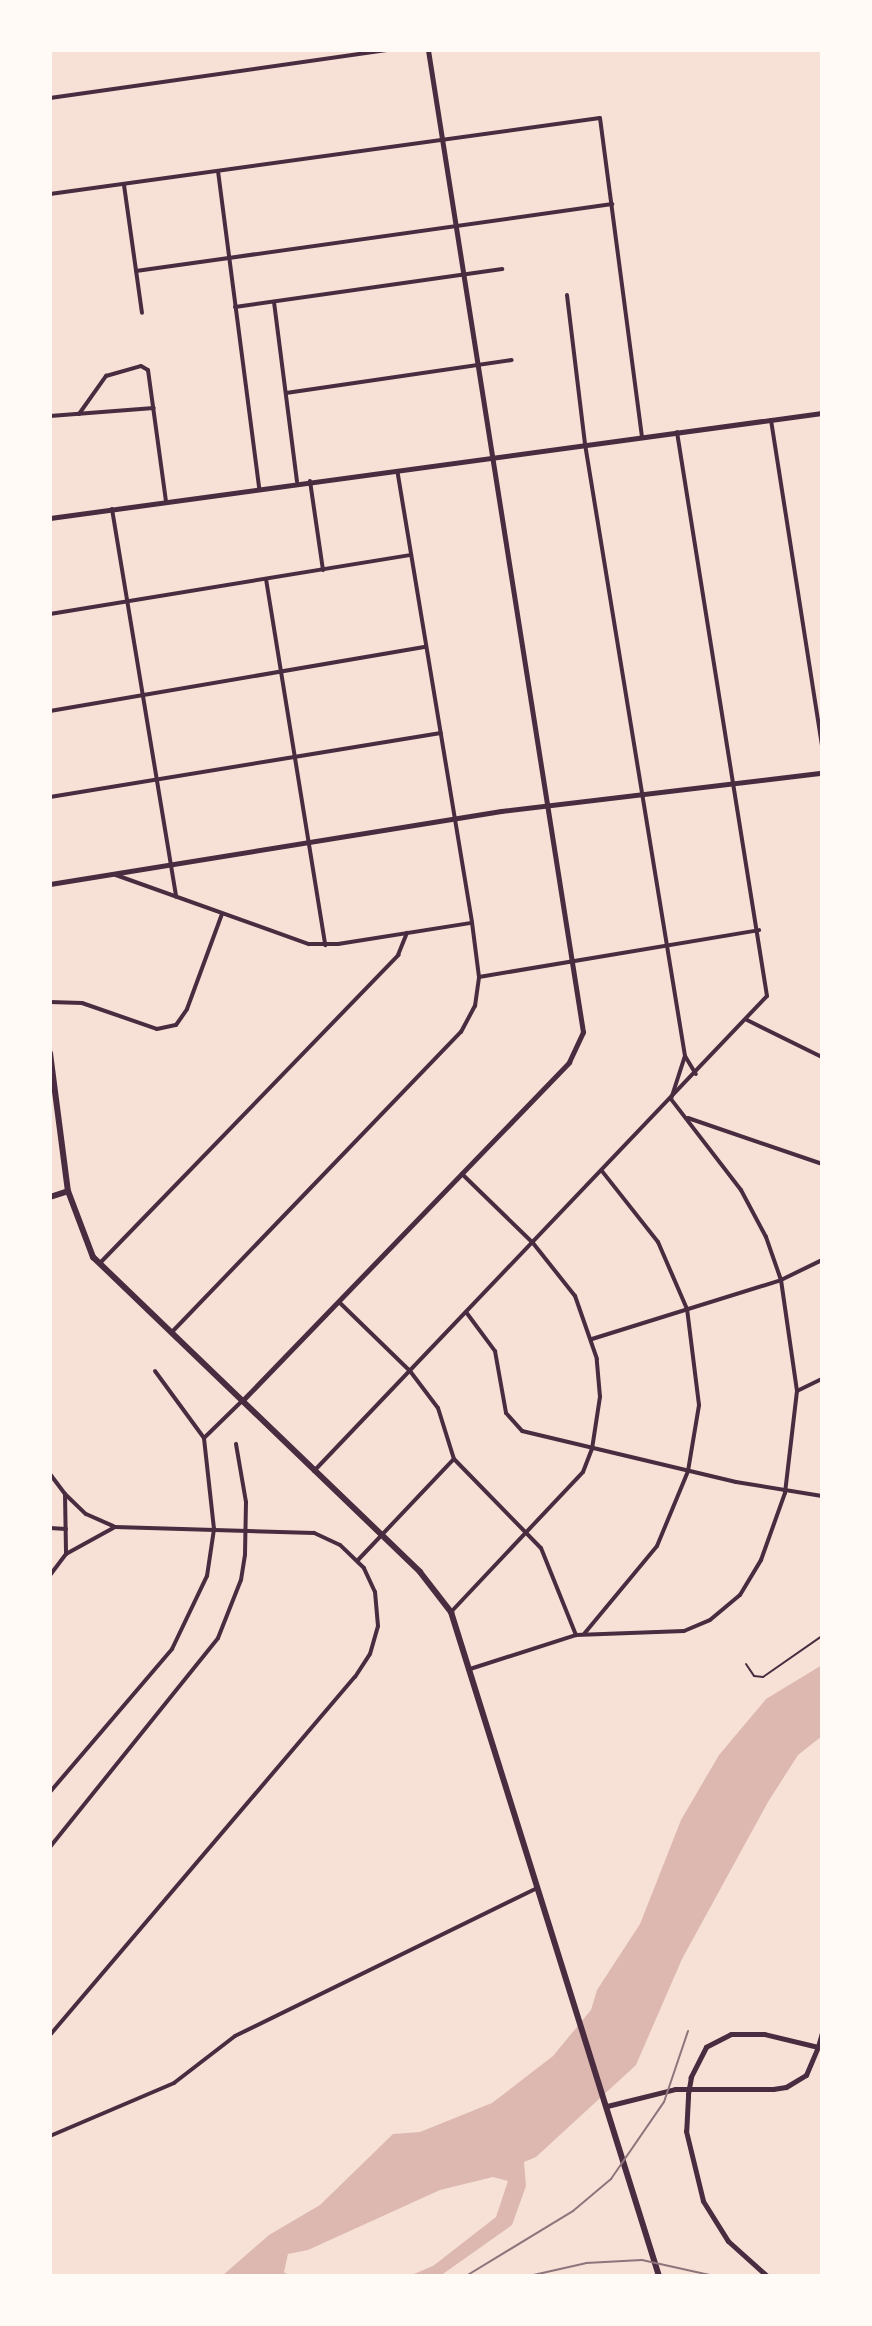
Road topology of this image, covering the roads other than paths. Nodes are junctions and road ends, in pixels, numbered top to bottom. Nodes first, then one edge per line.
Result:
1 (389, 50) edge
2 (428, 50) edge
3 (50, 98) edge
4 (442, 139) junction
5 (218, 171) junction
6 (124, 184) junction
7 (50, 194) edge
8 (612, 204) junction
9 (458, 225) junction
10 (229, 258) junction
11 (502, 269) dead end
12 (136, 271) junction
13 (465, 273) junction
14 (567, 295) dead end
15 (274, 302) junction
16 (235, 307) junction
17 (142, 313) dead end
18 (512, 360) dead end
19 (478, 366) junction
20 (286, 393) junction
21 (154, 408) junction
22 (822, 413) edge
23 (79, 414) junction
24 (50, 416) edge
25 (771, 419) junction
26 (677, 432) junction
27 (642, 436) junction
28 (585, 444) junction
29 (492, 455) junction
30 (396, 469) junction
31 (309, 481) junction
32 (297, 482) junction
33 (259, 488) junction
34 (166, 501) junction
35 (112, 509) junction
36 (50, 518) edge
37 (411, 555) junction
38 (323, 570) junction
39 (266, 579) junction
40 (127, 602) junction
41 (50, 614) edge
42 (427, 647) junction
43 (281, 672) junction
44 (142, 695) junction
45 (50, 711) edge
46 (441, 733) junction
47 (822, 746) edge
48 (295, 757) junction
49 (822, 773) edge
50 (157, 780) junction
51 (734, 783) junction
52 (641, 794) junction
53 (50, 797) edge
54 (550, 805) junction
55 (455, 818) junction
56 (308, 842) junction
57 (171, 864) junction
58 (111, 874) junction
59 (50, 884) edge
60 (176, 897) junction
61 (222, 914) junction
62 (472, 922) junction
63 (759, 930) junction
64 (407, 933) junction
65 (325, 945) junction
66 (668, 947) junction
67 (576, 962) junction
68 (479, 977) junction
69 (50, 1002) edge
70 (747, 1020) junction
71 (50, 1053) edge
72 (685, 1056) junction
73 (822, 1057) edge
74 (696, 1074) junction
75 (671, 1099) junction
76 (687, 1117) junction
77 (822, 1164) edge
78 (602, 1171) junction
79 (462, 1174) junction
80 (68, 1191) junction
81 (50, 1197) edge
82 (533, 1243) junction
83 (822, 1260) edge
84 (99, 1264) junction
85 (781, 1280) junction
86 (339, 1302) junction
87 (687, 1309) junction
88 (466, 1312) junction
89 (171, 1333) junction
90 (592, 1339) junction
91 (155, 1371) dead end
92 (410, 1371) junction
93 (822, 1379) edge
94 (797, 1391) junction
95 (242, 1401) junction
96 (204, 1438) junction
97 (236, 1444) dead end
98 (592, 1449) junction
99 (454, 1459) junction
100 (314, 1471) junction
101 (688, 1471) junction
102 (50, 1474) edge
103 (785, 1493) junction
104 (65, 1494) junction
105 (822, 1496) edge
106 (115, 1527) junction
107 (50, 1528) edge
108 (66, 1529) junction
109 (214, 1529) junction
110 (247, 1530) junction
111 (529, 1533) junction
112 (382, 1535) junction
113 (66, 1554) junction
114 (358, 1560) junction
115 (50, 1575) edge
116 (451, 1612) junction
117 (584, 1634) junction
118 (576, 1635) junction
119 (822, 1636) edge
120 (746, 1664) dead end
121 (470, 1669) junction
122 (50, 1792) edge
123 (50, 1847) edge
124 (539, 1887) junction
125 (822, 2033) edge
126 (50, 2035) edge
127 (820, 2048) edge
128 (607, 2106) junction
129 (50, 2136) edge
130 (659, 2276) edge
131 (767, 2276) edge

1 - 3 street
2 - 4 street
4 - 5 street
4 - 8 street
4 - 9 street
5 - 6 street
5 - 10 street
6 - 7 street
6 - 12 street
8 - 9 street
8 - 27 street
9 - 10 street
9 - 13 street
10 - 12 street
10 - 16 street
11 - 13 street
12 - 17 street
13 - 15 street
13 - 19 street
14 - 28 street
15 - 16 street
15 - 20 street
16 - 33 street
18 - 19 street
19 - 20 street
19 - 29 street
20 - 32 street
21 - 23 street
21 - 23 street
21 - 34 street
22 - 25 street
23 - 24 street
25 - 26 street
25 - 47 street
26 - 27 street
26 - 51 street
27 - 28 street
28 - 29 street
28 - 52 street
29 - 30 street
29 - 54 street
30 - 31 street
30 - 37 street
31 - 32 street
31 - 38 street
32 - 33 street
33 - 34 street
34 - 35 street
35 - 36 street
35 - 40 street
37 - 38 street
37 - 42 street
38 - 39 street
39 - 40 street
39 - 43 street
40 - 41 street
40 - 44 street
42 - 43 street
42 - 46 street
43 - 44 street
43 - 48 street
44 - 45 street
44 - 50 street
46 - 48 street
46 - 55 street
48 - 50 street
48 - 56 street
49 - 51 street
50 - 53 street
50 - 57 street
51 - 52 street
51 - 63 street
52 - 54 street
52 - 66 street
54 - 55 street
54 - 67 street
55 - 56 street
55 - 62 street
56 - 57 street
56 - 65 street
57 - 58 street
57 - 60 street
58 - 59 street
58 - 60 street
60 - 61 street
61 - 65 street
61 - 69 street
62 - 64 street
62 - 68 street
63 - 66 street
63 - 70 street
64 - 65 street
64 - 84 street
66 - 67 street
66 - 72 street
67 - 68 street
67 - 79 street
68 - 89 street
70 - 73 street
70 - 74 street
71 - 80 main road
72 - 74 street
72 - 75 street
74 - 75 street
75 - 76 street
75 - 78 street
76 - 77 street
76 - 85 street
78 - 82 street
78 - 87 street
79 - 82 street
79 - 86 street
80 - 81 main road
80 - 84 main road
82 - 88 street
82 - 90 street
83 - 85 street
84 - 89 main road
85 - 87 street
85 - 94 street
86 - 92 street
86 - 95 street
87 - 90 street
87 - 101 street
88 - 92 street
88 - 98 street
89 - 95 main road
90 - 98 street
91 - 96 street
92 - 99 street
92 - 100 street
93 - 94 street
94 - 103 street
95 - 96 street
95 - 100 main road
96 - 109 street
97 - 110 street
98 - 101 street
98 - 111 street
99 - 111 street
99 - 112 street
100 - 112 main road
101 - 103 street
101 - 117 street
102 - 104 street
103 - 105 street
103 - 117 street
104 - 106 street
104 - 108 street
106 - 109 street
106 - 113 street
107 - 108 street
108 - 113 street
109 - 110 street
109 - 122 street
110 - 114 street
110 - 123 street
111 - 116 street
111 - 118 street
112 - 114 street
112 - 116 main road
113 - 115 street
114 - 126 street
116 - 121 main road
117 - 118 street
118 - 121 street
119 - 120 lane
121 - 124 main road
124 - 128 main road
124 - 129 street
125 - 127 street
127 - 128 street
127 - 131 street
128 - 130 main road

